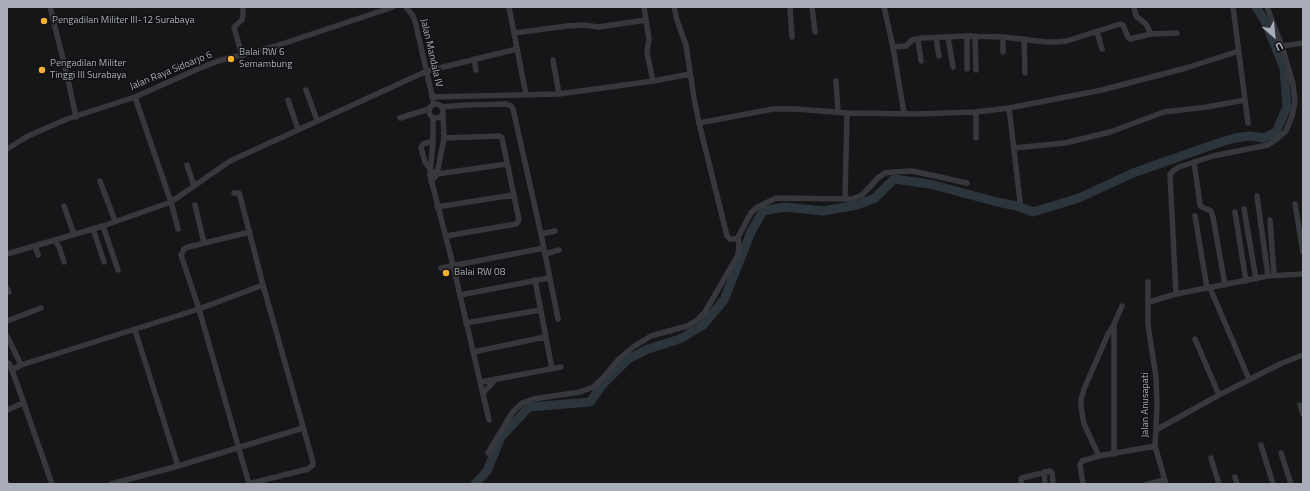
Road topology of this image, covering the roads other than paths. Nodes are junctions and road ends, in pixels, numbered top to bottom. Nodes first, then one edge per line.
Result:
1 (50, 7) edge
2 (243, 7) edge
3 (393, 7) edge
4 (406, 7) edge
5 (509, 7) edge
6 (644, 7) edge
7 (674, 7) edge
8 (790, 7) edge
9 (812, 7) edge
10 (884, 7) edge
11 (1134, 7) edge
12 (1233, 7) edge
13 (1267, 7) edge
14 (646, 20) junction
15 (815, 32) dead end
16 (1096, 32) junction
17 (514, 33) junction
18 (1177, 33) dead end
19 (1151, 34) junction
20 (967, 36) junction
21 (975, 36) junction
22 (792, 37) dead end
23 (948, 37) junction
24 (1003, 37) junction
25 (936, 38) junction
26 (918, 39) junction
27 (1024, 39) junction
28 (1303, 43) edge
29 (1282, 46) junction
30 (893, 47) junction
31 (517, 48) junction
32 (1102, 49) dead end
33 (1239, 51) junction
34 (1003, 52) dead end
35 (242, 56) junction
36 (939, 56) dead end
37 (474, 59) junction
38 (553, 60) dead end
39 (921, 61) dead end
40 (952, 67) dead end
41 (967, 69) dead end
42 (427, 70) junction
43 (476, 70) dead end
44 (976, 70) dead end
45 (1025, 73) dead end
46 (690, 74) junction
47 (836, 80) dead end
48 (653, 81) junction
49 (306, 90) dead end
50 (559, 94) junction
51 (526, 95) junction
52 (135, 97) junction
53 (432, 97) junction
54 (288, 100) dead end
55 (1245, 100) junction
56 (432, 106) junction
57 (441, 107) junction
58 (1009, 108) junction
59 (838, 112) junction
60 (976, 112) junction
61 (847, 113) junction
62 (904, 113) junction
63 (442, 114) junction
64 (76, 117) junction
65 (400, 118) dead end
66 (433, 118) junction
67 (317, 120) junction
68 (702, 122) junction
69 (1248, 123) dead end
70 (298, 129) junction
71 (444, 138) junction
72 (976, 138) dead end
73 (433, 141) junction
74 (1014, 148) junction
75 (7, 149) edge
76 (1194, 162) junction
77 (187, 164) dead end
78 (508, 164) junction
79 (431, 170) junction
80 (437, 174) junction
81 (100, 181) dead end
82 (432, 182) junction
83 (968, 183) dead end
84 (194, 186) junction
85 (234, 193) dead end
86 (513, 195) junction
87 (1257, 196) dead end
88 (845, 199) junction
89 (1020, 201) dead end
90 (172, 202) junction
91 (1295, 204) dead end
92 (195, 205) dead end
93 (64, 206) dead end
94 (437, 208) junction
95 (1244, 209) dead end
96 (1235, 212) dead end
97 (1195, 216) dead end
98 (1270, 220) dead end
99 (115, 221) junction
100 (103, 226) junction
101 (92, 229) junction
102 (178, 229) dead end
103 (555, 231) dead end
104 (250, 232) junction
105 (74, 234) junction
106 (541, 234) junction
107 (446, 236) junction
108 (733, 239) junction
109 (55, 240) junction
110 (204, 243) junction
111 (35, 246) junction
112 (559, 250) dead end
113 (544, 251) junction
114 (1303, 252) edge
115 (7, 253) edge
116 (38, 255) dead end
117 (64, 262) dead end
118 (104, 262) dead end
119 (453, 265) junction
120 (441, 268) dead end
121 (118, 270) dead end
122 (1303, 274) edge
123 (1271, 276) junction
124 (549, 278) junction
125 (1256, 279) junction
126 (535, 280) junction
127 (1246, 281) junction
128 (1148, 282) dead end
129 (263, 285) junction
130 (1225, 285) junction
131 (1208, 288) junction
132 (1176, 294) junction
133 (460, 296) junction
134 (1149, 302) junction
135 (1122, 306) dead end
136 (41, 308) dead end
137 (199, 309) junction
138 (540, 310) junction
139 (558, 319) dead end
140 (7, 321) edge
141 (466, 324) junction
142 (1114, 324) junction
143 (135, 330) junction
144 (7, 336) edge
145 (545, 337) junction
146 (1195, 339) dead end
147 (473, 352) junction
148 (1303, 355) edge
149 (8, 362) edge
150 (21, 365) junction
151 (561, 366) dead end
152 (552, 369) junction
153 (12, 370) junction
154 (496, 379) junction
155 (1249, 379) junction
156 (481, 382) junction
157 (483, 393) junction
158 (1219, 394) junction
159 (23, 403) junction
160 (1300, 405) dead end
161 (7, 410) edge
162 (1303, 414) edge
163 (489, 420) dead end
164 (303, 428) junction
165 (1156, 430) junction
166 (1261, 445) dead end
167 (1155, 446) junction
168 (238, 447) junction
169 (488, 453) dead end
170 (1281, 453) dead end
171 (1114, 454) junction
172 (1099, 456) junction
173 (1211, 458) dead end
174 (178, 466) junction
175 (1044, 472) junction
176 (1235, 477) dead end
177 (1165, 482) edge
178 (52, 484) edge
179 (111, 484) edge
180 (249, 484) edge
181 (1021, 484) edge
182 (1045, 484) edge
183 (1053, 484) edge
184 (1083, 484) edge
185 (1147, 484) edge
186 (1219, 484) edge
187 (1237, 484) edge
188 (1273, 484) edge
189 (1291, 484) edge

1 - 64 street
2 - 35 street
3 - 35 street, Jalan Raya Sidoarjo 6
4 - 42 street, Jalan Mandala IV
5 - 17 street
6 - 14 street
7 - 46 street
8 - 22 street
9 - 15 street
10 - 30 street
11 - 19 street
12 - 33 street
13 - 29 street
14 - 17 street
14 - 48 street
16 - 19 street
16 - 27 street
16 - 32 street
17 - 31 street
18 - 19 street
20 - 21 street
20 - 23 street
20 - 41 street
21 - 24 street
21 - 44 street
23 - 25 street
23 - 40 street
24 - 27 street
24 - 34 street
25 - 26 street
25 - 36 street
26 - 30 street
26 - 39 street
27 - 45 street
28 - 29 street
29 - 76 street
30 - 62 street
31 - 37 street
31 - 51 street
33 - 55 street
33 - 58 street
35 - 52 street, Jalan Raya Sidoarjo 6
37 - 42 street
37 - 43 street
38 - 50 street
42 - 53 street, Jalan Mandala IV
42 - 67 street
46 - 48 street
46 - 68 street
47 - 59 street
48 - 50 street
49 - 67 street
50 - 51 street
51 - 53 street
52 - 64 street, Jalan Raya Sidoarjo 6
52 - 90 street
53 - 56 street, Jalan Mandala IV
54 - 70 street
55 - 69 street
55 - 74 street
56 - 57 street
56 - 65 street
56 - 66 street
57 - 63 street
57 - 106 street
58 - 60 street
58 - 74 street
59 - 61 street
59 - 68 street
60 - 62 street
60 - 72 street
61 - 62 street
61 - 88 street
63 - 66 street
63 - 71 street
64 - 75 street, Jalan Raya Sidoarjo 6
66 - 73 street
67 - 70 street
68 - 108 street
70 - 84 street
71 - 78 street
71 - 80 street
73 - 79 street
73 - 79 street
74 - 89 street
76 - 130 street
76 - 132 street
77 - 84 street
78 - 80 street
78 - 86 street
79 - 80 street
79 - 82 street
80 - 82 street
81 - 99 street
82 - 94 street
83 - 88 street
84 - 90 street
85 - 104 street
86 - 94 street
86 - 107 street
87 - 123 street
88 - 108 street
90 - 99 street
90 - 102 street
91 - 114 street
92 - 110 street
93 - 105 street
94 - 107 street
95 - 125 street
96 - 127 street
97 - 131 street
98 - 123 street
99 - 100 street
100 - 101 street
100 - 121 street
101 - 105 street
101 - 118 street
103 - 106 street
104 - 110 street
104 - 129 street
105 - 109 street
106 - 113 street
107 - 119 street
108 - 169 street
109 - 111 street
109 - 117 street
110 - 137 street
111 - 115 street
111 - 116 street
112 - 113 street
113 - 119 street
113 - 124 street
119 - 120 street
119 - 133 street
122 - 123 street
123 - 125 street
124 - 126 street
124 - 139 street
125 - 127 street
126 - 133 street
126 - 138 street
127 - 130 street
128 - 134 street, Jalan Anusapati
129 - 137 street
129 - 164 street
130 - 131 street
131 - 132 street
131 - 155 street
132 - 134 street
133 - 141 street
134 - 165 street, Jalan Anusapati
135 - 142 street
136 - 140 street
137 - 143 street
137 - 168 street
138 - 141 street
138 - 145 street
141 - 147 street
142 - 171 street
142 - 172 street
143 - 150 street
143 - 174 street
144 - 150 street
145 - 147 street
145 - 152 street
146 - 158 street
147 - 156 street
148 - 155 street
149 - 153 street
150 - 153 street
151 - 152 street
152 - 154 street
153 - 159 street
154 - 156 street
154 - 157 street
155 - 158 street
156 - 157 street
157 - 163 street
158 - 165 street
159 - 161 street
159 - 178 street
160 - 162 street
164 - 168 street
164 - 180 street
165 - 167 street, Jalan Anusapati
166 - 188 street
167 - 171 street
167 - 177 street, Jalan Anusapati
168 - 174 street
168 - 180 street
170 - 189 street
171 - 172 street
172 - 184 street
173 - 186 street
174 - 179 street
175 - 181 street
175 - 182 street
175 - 183 street
176 - 187 street
177 - 185 street

